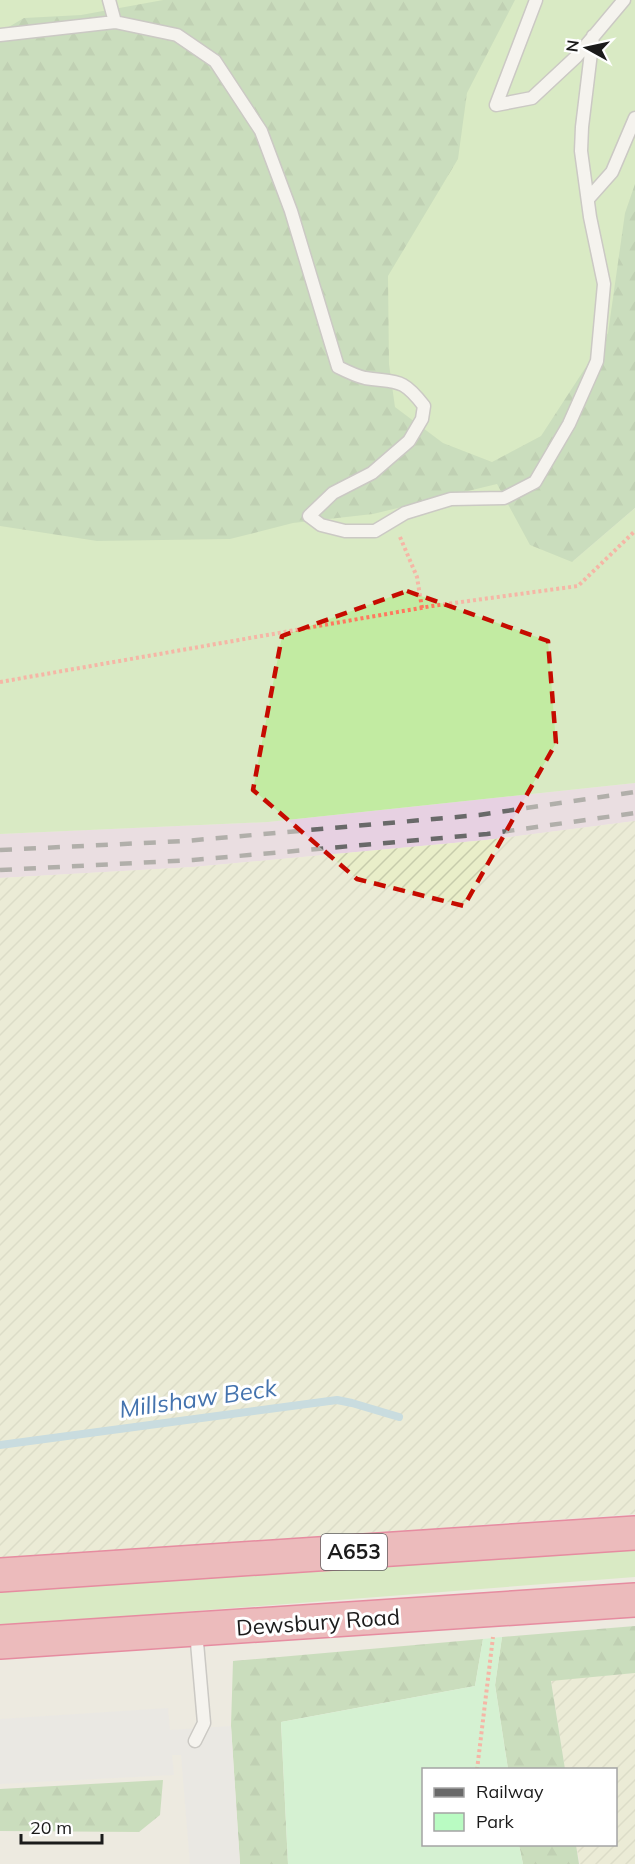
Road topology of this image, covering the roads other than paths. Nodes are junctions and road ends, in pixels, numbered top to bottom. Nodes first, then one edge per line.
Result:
1 (109, 0) edge
2 (536, 0) edge
3 (624, 0) edge
4 (115, 22) junction
5 (0, 35) edge
6 (593, 36) junction
7 (635, 118) edge
8 (588, 199) junction
9 (635, 1533) edge
10 (0, 1575) edge
11 (635, 1600) edge
12 (195, 1630) junction
13 (0, 1642) edge
14 (195, 1741) dead end

1 - 4 lane
2 - 6 lane
3 - 6 lane
4 - 5 lane
4 - 8 lane
6 - 8 lane
7 - 8 lane
9 - 10 highway, A653
11 - 12 highway, Dewsbury Road
12 - 13 highway, Dewsbury Road
12 - 14 lane

